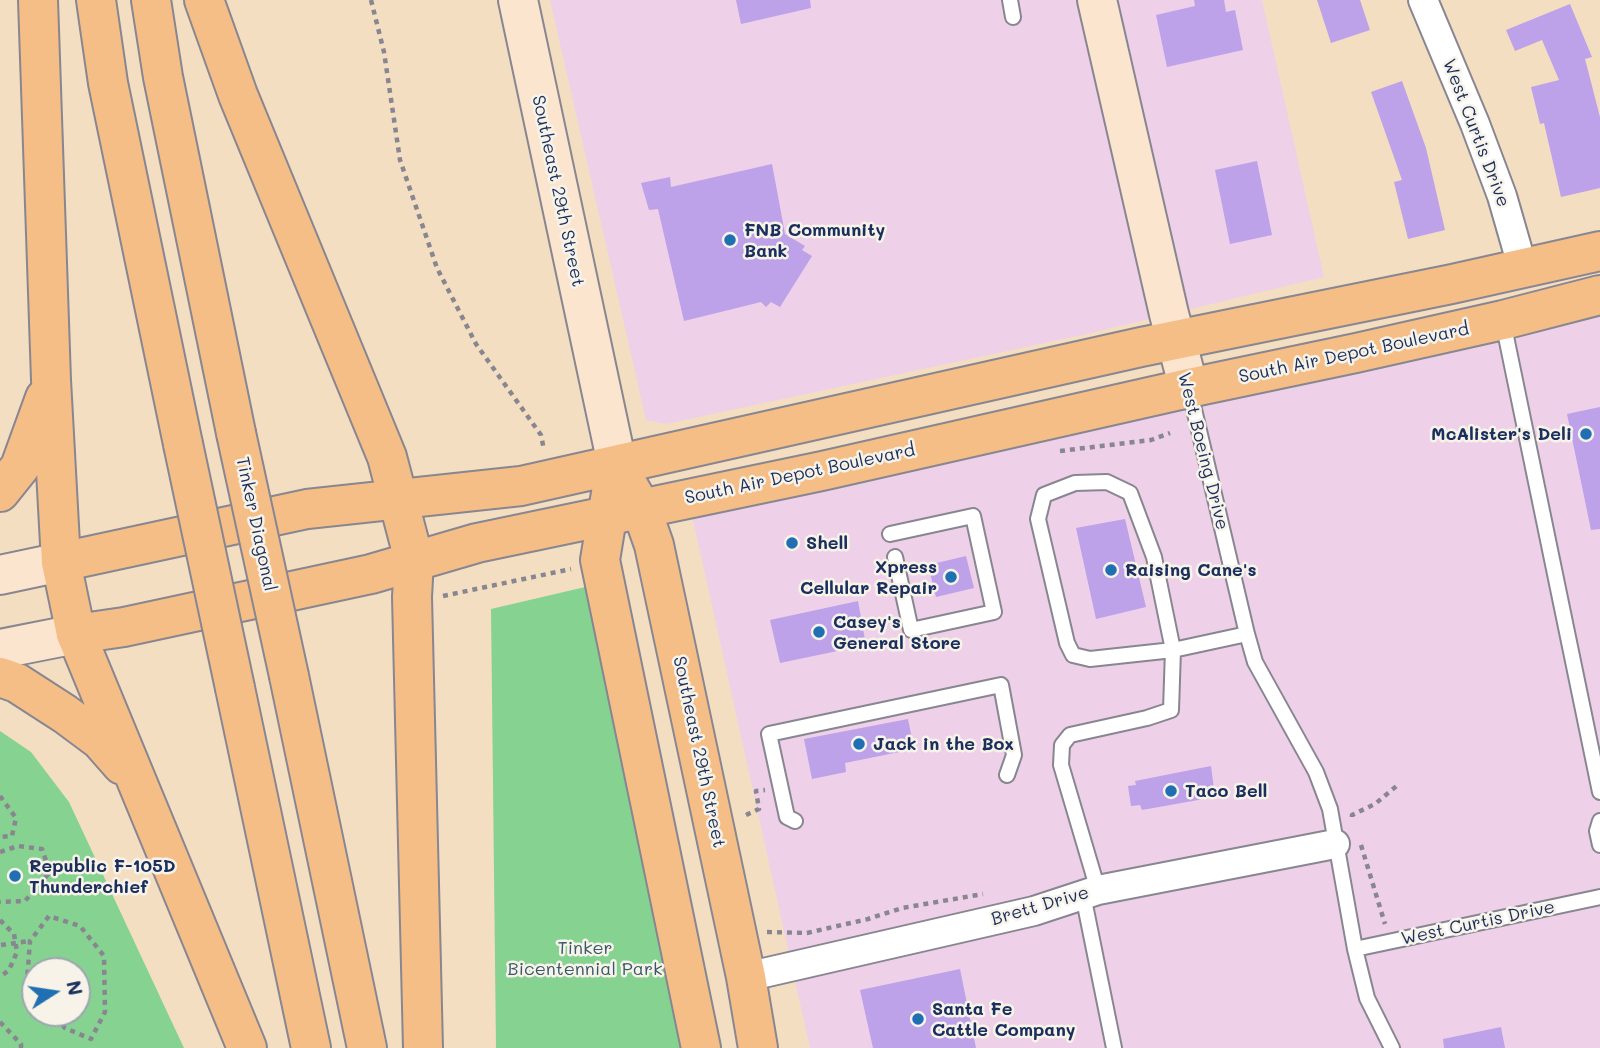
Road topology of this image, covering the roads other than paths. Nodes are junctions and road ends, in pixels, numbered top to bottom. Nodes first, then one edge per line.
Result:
1 (38, 0) edge
2 (96, 0) edge
3 (151, 0) edge
4 (204, 0) edge
5 (517, 0) edge
6 (1010, 0) edge
7 (1097, 0) edge
8 (1423, 0) edge
9 (1013, 17) dead end
10 (1600, 251) edge
11 (1523, 268) junction
12 (1600, 295) edge
13 (1503, 320) junction
14 (1183, 367) junction
15 (51, 380) junction
16 (617, 464) junction
17 (0, 492) edge
18 (400, 499) junction
19 (623, 512) junction
20 (890, 534) dead end
21 (895, 557) dead end
22 (414, 560) junction
23 (61, 562) junction
24 (0, 575) edge
25 (1247, 634) junction
26 (76, 635) junction
27 (0, 649) edge
28 (1173, 650) junction
29 (0, 677) edge
30 (1007, 775) dead end
31 (137, 782) junction
32 (1600, 792) edge
33 (795, 821) dead end
34 (1600, 821) edge
35 (1350, 835) junction
36 (1600, 845) edge
37 (1090, 892) junction
38 (1600, 897) edge
39 (1355, 949) junction
40 (746, 977) junction
41 (247, 1048) edge
42 (311, 1048) edge
43 (367, 1048) edge
44 (423, 1048) edge
45 (701, 1048) edge
46 (758, 1048) edge
47 (1114, 1048) edge
48 (1392, 1048) edge

1 - 15 main road
2 - 42 main road, bridge
3 - 43 main road, Tinker Diagonal, bridge
4 - 18 main road
5 - 16 main road, Southeast 29th Street
6 - 9 lane
7 - 14 main road, West Boeing Drive
8 - 11 street, West Curtis Drive
10 - 11 main road, South Air Depot Boulevard
11 - 14 main road, South Air Depot Boulevard
12 - 13 main road, South Air Depot Boulevard
13 - 14 main road, South Air Depot Boulevard
13 - 32 lane
14 - 16 main road, South Air Depot Boulevard
14 - 19 main road, South Air Depot Boulevard
14 - 25 lane, West Boeing Drive
15 - 17 main road
15 - 23 main road
16 - 18 main road, South Air Depot Boulevard
16 - 19 main road, Southeast 29th Street
18 - 22 main road
18 - 23 main road, South Air Depot Boulevard
19 - 22 main road, South Air Depot Boulevard
19 - 40 main road, Southeast 29th Street
19 - 45 main road
20 - 21 lane
22 - 26 main road, South Air Depot Boulevard
22 - 44 main road
23 - 24 main road, South Air Depot Boulevard
23 - 26 main road
25 - 28 lane
25 - 35 lane, West Boeing Drive
26 - 27 main road, South Air Depot Boulevard
26 - 31 main road
28 - 28 lane
28 - 37 lane
29 - 31 main road
30 - 33 lane
31 - 41 main road
34 - 36 lane
35 - 37 street, Brett Drive
35 - 39 lane, West Boeing Drive
37 - 40 street, Brett Drive
37 - 47 lane
38 - 39 lane, West Curtis Drive
39 - 48 lane, West Boeing Drive
40 - 46 main road, Southeast 29th Street

